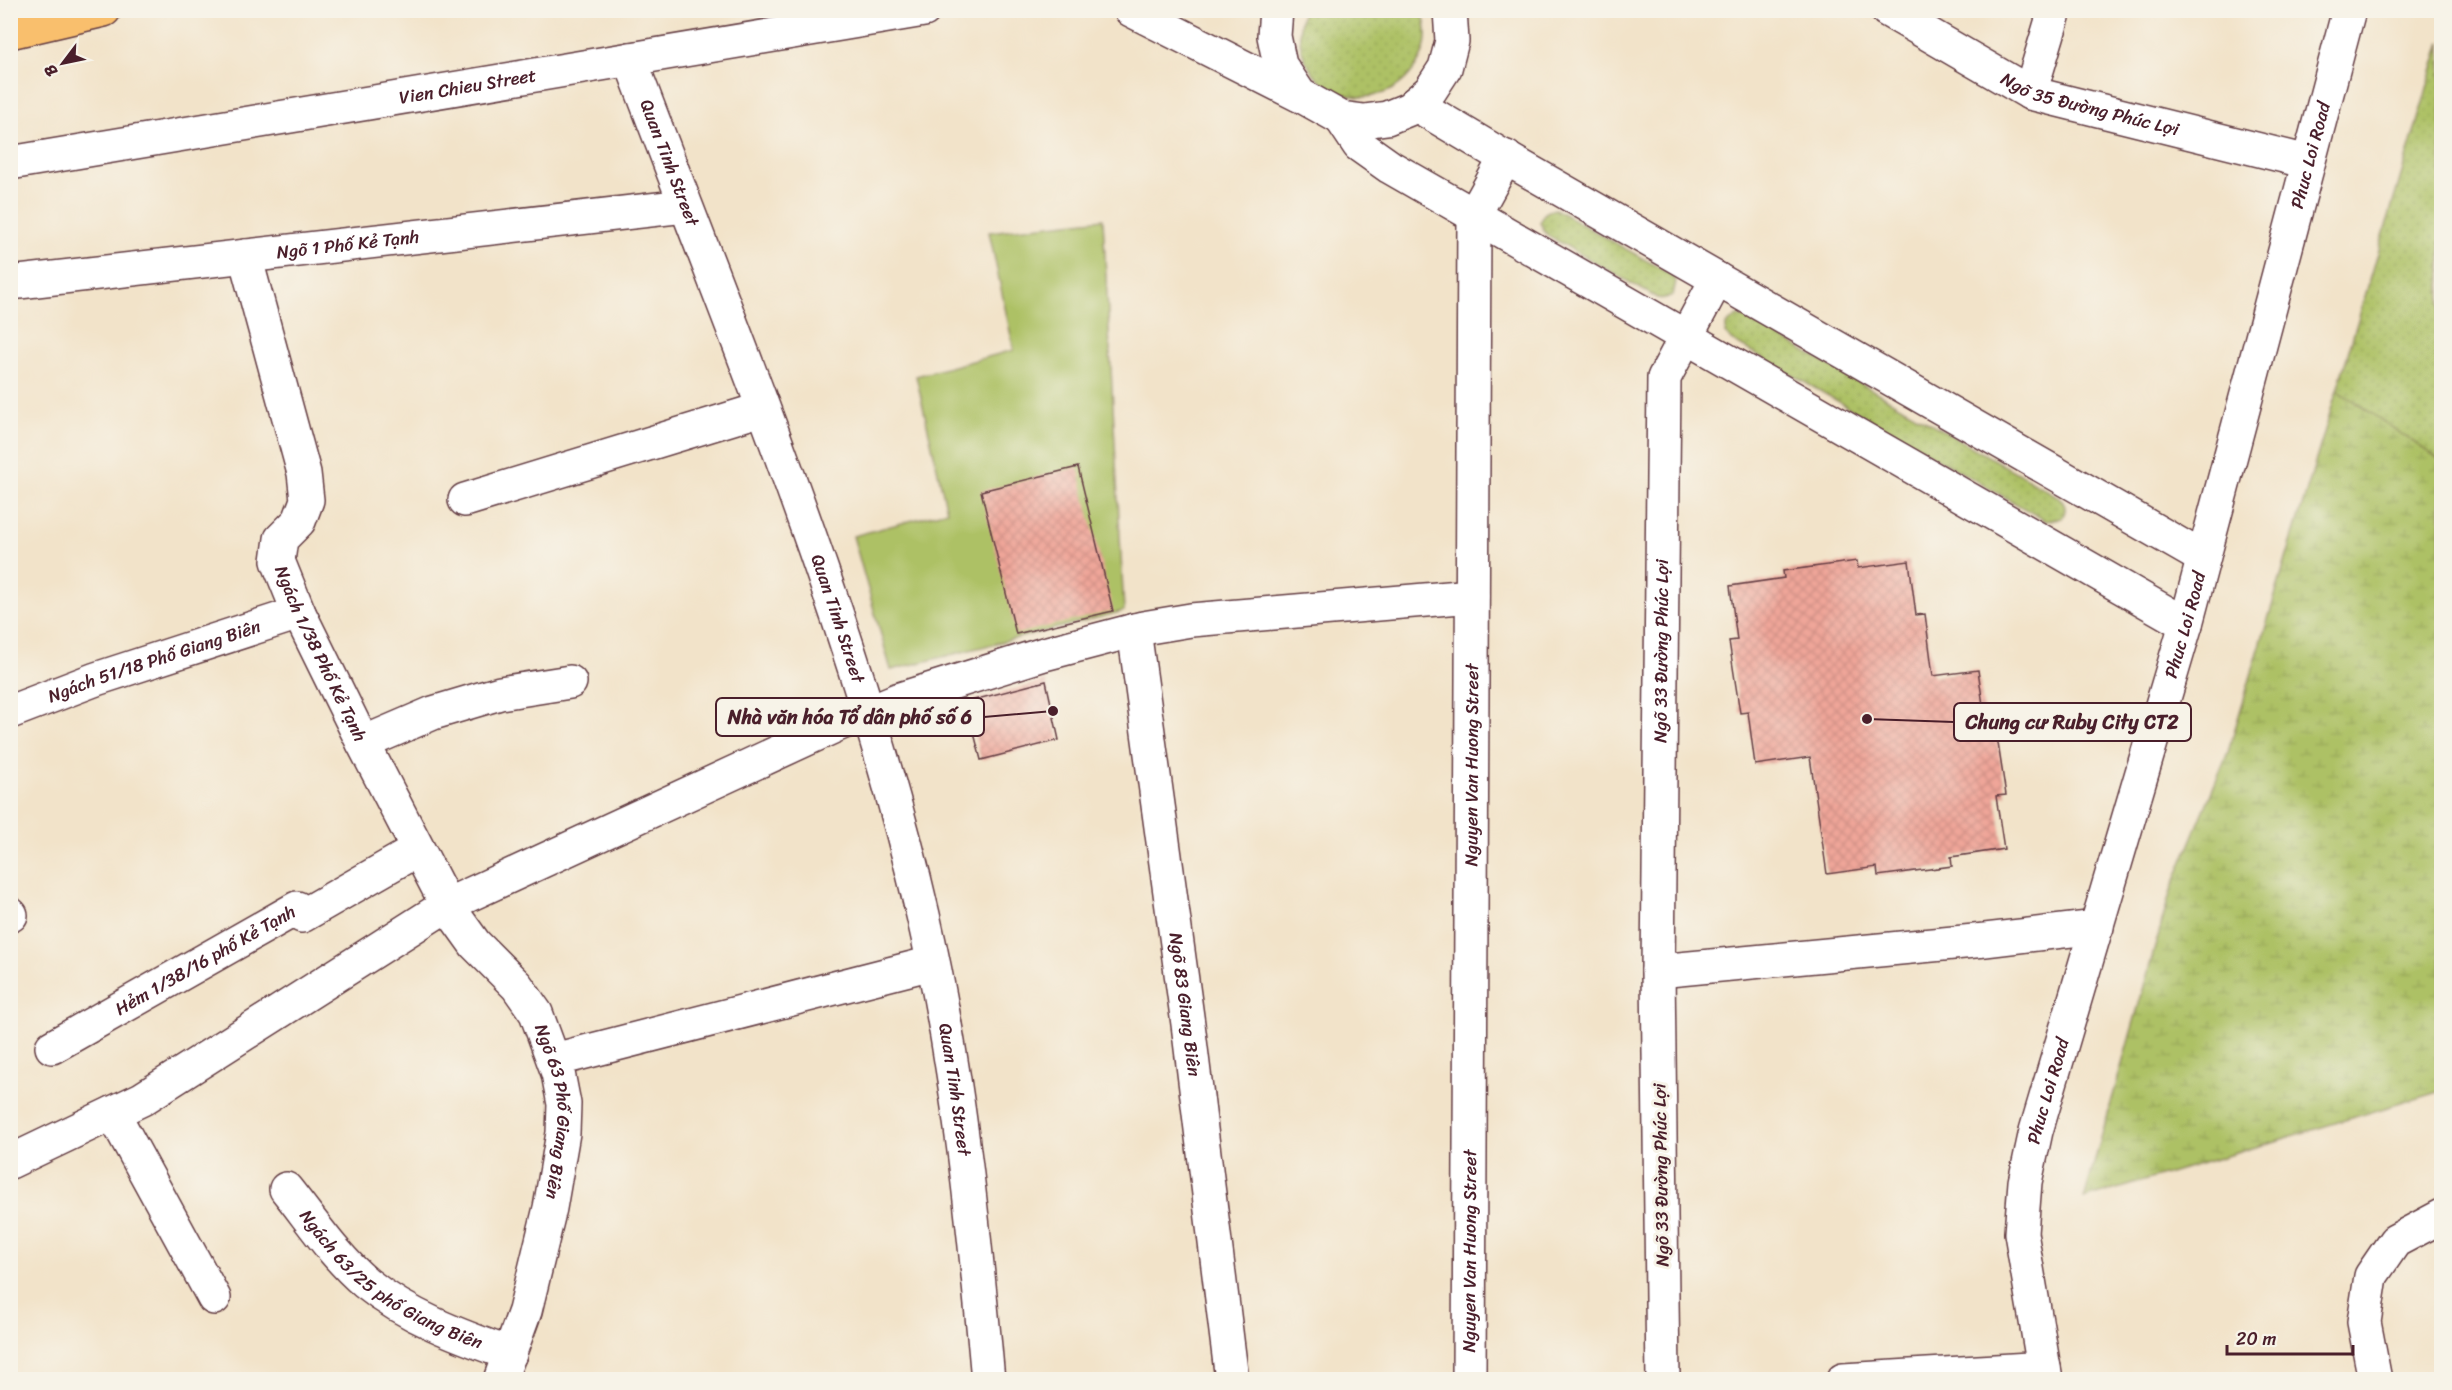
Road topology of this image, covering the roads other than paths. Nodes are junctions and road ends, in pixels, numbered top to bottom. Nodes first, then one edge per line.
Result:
1 (104, 10) edge
2 (924, 10) edge
3 (1131, 10) edge
4 (1276, 10) edge
5 (1449, 10) edge
6 (1887, 10) edge
7 (2055, 10) edge
8 (2349, 10) edge
9 (10, 32) edge
10 (630, 59) junction
11 (2030, 93) junction
12 (1300, 95) junction
13 (1415, 104) junction
14 (1341, 118) junction
15 (1506, 157) junction
16 (2308, 162) junction
17 (10, 163) edge
18 (686, 206) junction
19 (1474, 215) junction
20 (245, 256) junction
21 (1717, 279) junction
22 (10, 283) edge
23 (1686, 337) junction
24 (762, 409) junction
25 (465, 500) dead end
26 (2204, 558) junction
27 (1472, 596) junction
28 (299, 613) junction
29 (2186, 624) junction
30 (1134, 630) junction
31 (570, 682) dead end
32 (10, 712) edge
33 (867, 712) junction
34 (363, 743) junction
35 (417, 850) junction
36 (447, 905) junction
37 (2097, 927) junction
38 (932, 963) junction
39 (1658, 971) junction
40 (52, 1047) dead end
41 (554, 1060) junction
42 (113, 1113) junction
43 (10, 1162) edge
44 (286, 1189) dead end
45 (2442, 1216) edge
46 (214, 1298) dead end
47 (505, 1367) edge
48 (2045, 1374) edge
49 (988, 1380) edge
50 (1232, 1380) edge
51 (1469, 1380) edge
52 (1663, 1380) edge
53 (1843, 1380) edge
54 (2375, 1380) edge

1 - 9 main road
2 - 10 street, Vien Chieu Street
3 - 12 street
4 - 12 street
5 - 13 street
6 - 11 street, Ngõ 35 Đường Phúc Lợi
7 - 11 street
8 - 16 street, Phuc Loi Road
10 - 17 street, Vien Chieu Street
10 - 18 street, Quan Tinh Street
11 - 16 street, Ngõ 35 Đường Phúc Lợi
12 - 14 street
13 - 14 street
13 - 15 street
14 - 19 street
15 - 19 street, Nguyen Van Huong Street
15 - 21 street
16 - 26 street, Phuc Loi Road
18 - 20 street, Ngõ 1 Phố Kẻ Tạnh
18 - 24 street, Quan Tinh Street
19 - 23 street
19 - 27 street, Nguyen Van Huong Street
20 - 22 street, Ngõ 1 Phố Kẻ Tạnh
20 - 28 street, Ngách 1/38 Phố Kẻ Tạnh
21 - 23 street, Ngõ 33 Đường Phúc Lợi
21 - 26 street
23 - 29 street
23 - 39 street, Ngõ 33 Đường Phúc Lợi
24 - 25 street
24 - 33 street, Quan Tinh Street
26 - 29 street, Phuc Loi Road
27 - 30 street
27 - 51 street, Nguyen Van Huong Street
28 - 32 street, Ngách 51/18 Phố Giang Biên
28 - 34 street, Ngách 1/38 Phố Kẻ Tạnh
29 - 37 street, Phuc Loi Road
30 - 33 street
30 - 50 street, Ngõ 83 Giang Biên
31 - 34 street
33 - 36 street
33 - 38 street, Quan Tinh Street
34 - 35 street, Ngách 1/38 Phố Kẻ Tạnh
35 - 36 street, Ngách 1/38 Phố Kẻ Tạnh
35 - 40 street, Hẻm 1/38/16 phố Kẻ Tạnh
36 - 41 street, Ngõ 63 Phố Giang Biên
36 - 42 street
37 - 39 street
37 - 48 street, Phuc Loi Road
38 - 41 street
38 - 49 street, Quan Tinh Street
39 - 52 street, Ngõ 33 Đường Phúc Lợi
41 - 47 street, Ngõ 63 Phố Giang Biên
42 - 43 street
42 - 46 street
44 - 47 street, Ngách 63/25 phố Giang Biên
45 - 54 street
48 - 53 street

